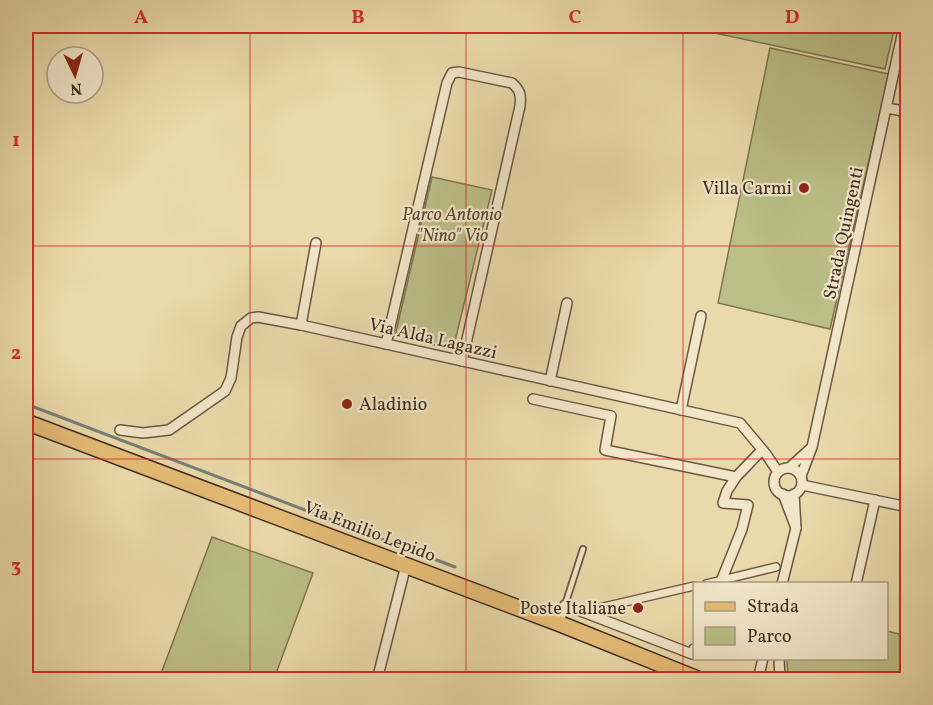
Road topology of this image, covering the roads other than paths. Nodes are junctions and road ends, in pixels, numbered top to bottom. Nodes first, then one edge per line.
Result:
1 (904, 26) edge
2 (887, 108) junction
3 (908, 112) edge
4 (316, 243) dead end
5 (567, 303) dead end
6 (701, 316) dead end
7 (300, 325) junction
8 (386, 344) junction
9 (462, 361) junction
10 (550, 381) junction
11 (533, 399) dead end
12 (681, 410) junction
13 (26, 422) edge
14 (120, 430) dead end
15 (812, 447) junction
16 (762, 450) junction
17 (789, 468) junction
18 (778, 472) junction
19 (736, 477) junction
20 (801, 480) junction
21 (783, 494) junction
22 (794, 494) junction
23 (875, 500) junction
24 (908, 507) edge
25 (795, 528) junction
26 (583, 549) dead end
27 (406, 565) junction
28 (776, 567) dead end
29 (721, 582) edge
30 (782, 582) edge
31 (856, 582) edge
32 (693, 586) edge
33 (565, 605) junction
34 (591, 615) junction
35 (558, 623) junction
36 (693, 654) edge
37 (763, 660) edge
38 (779, 660) edge
39 (779, 678) edge
40 (377, 680) edge
41 (700, 680) edge
42 (758, 680) edge

1 - 2 street, Strada Quingenti
2 - 3 street
2 - 15 street, Strada Quingenti
4 - 7 street
5 - 10 street
6 - 12 street
7 - 8 street, Via Alda Lagazzi
7 - 14 street, Via Alda Lagazzi
8 - 9 street, Via Alda Lagazzi
8 - 9 street
9 - 10 street, Via Alda Lagazzi
10 - 12 street, Via Alda Lagazzi
11 - 19 street
12 - 16 street, Via Alda Lagazzi
13 - 27 main road, Via Emilio Lepido
15 - 17 street
15 - 20 street, Strada Quingenti
16 - 18 street, Via Alda Lagazzi
16 - 19 street
17 - 18 street
17 - 20 street
18 - 21 street
19 - 29 street
20 - 22 street
20 - 23 street
21 - 22 street
21 - 25 street
22 - 25 street
23 - 24 street
23 - 31 street
25 - 30 street
26 - 33 lane
27 - 35 main road, Via Emilio Lepido
27 - 40 street
28 - 29 street
32 - 34 street
33 - 34 street
33 - 35 street
34 - 36 street
35 - 41 main road, Via Emilio Lepido
37 - 42 street
38 - 39 street

